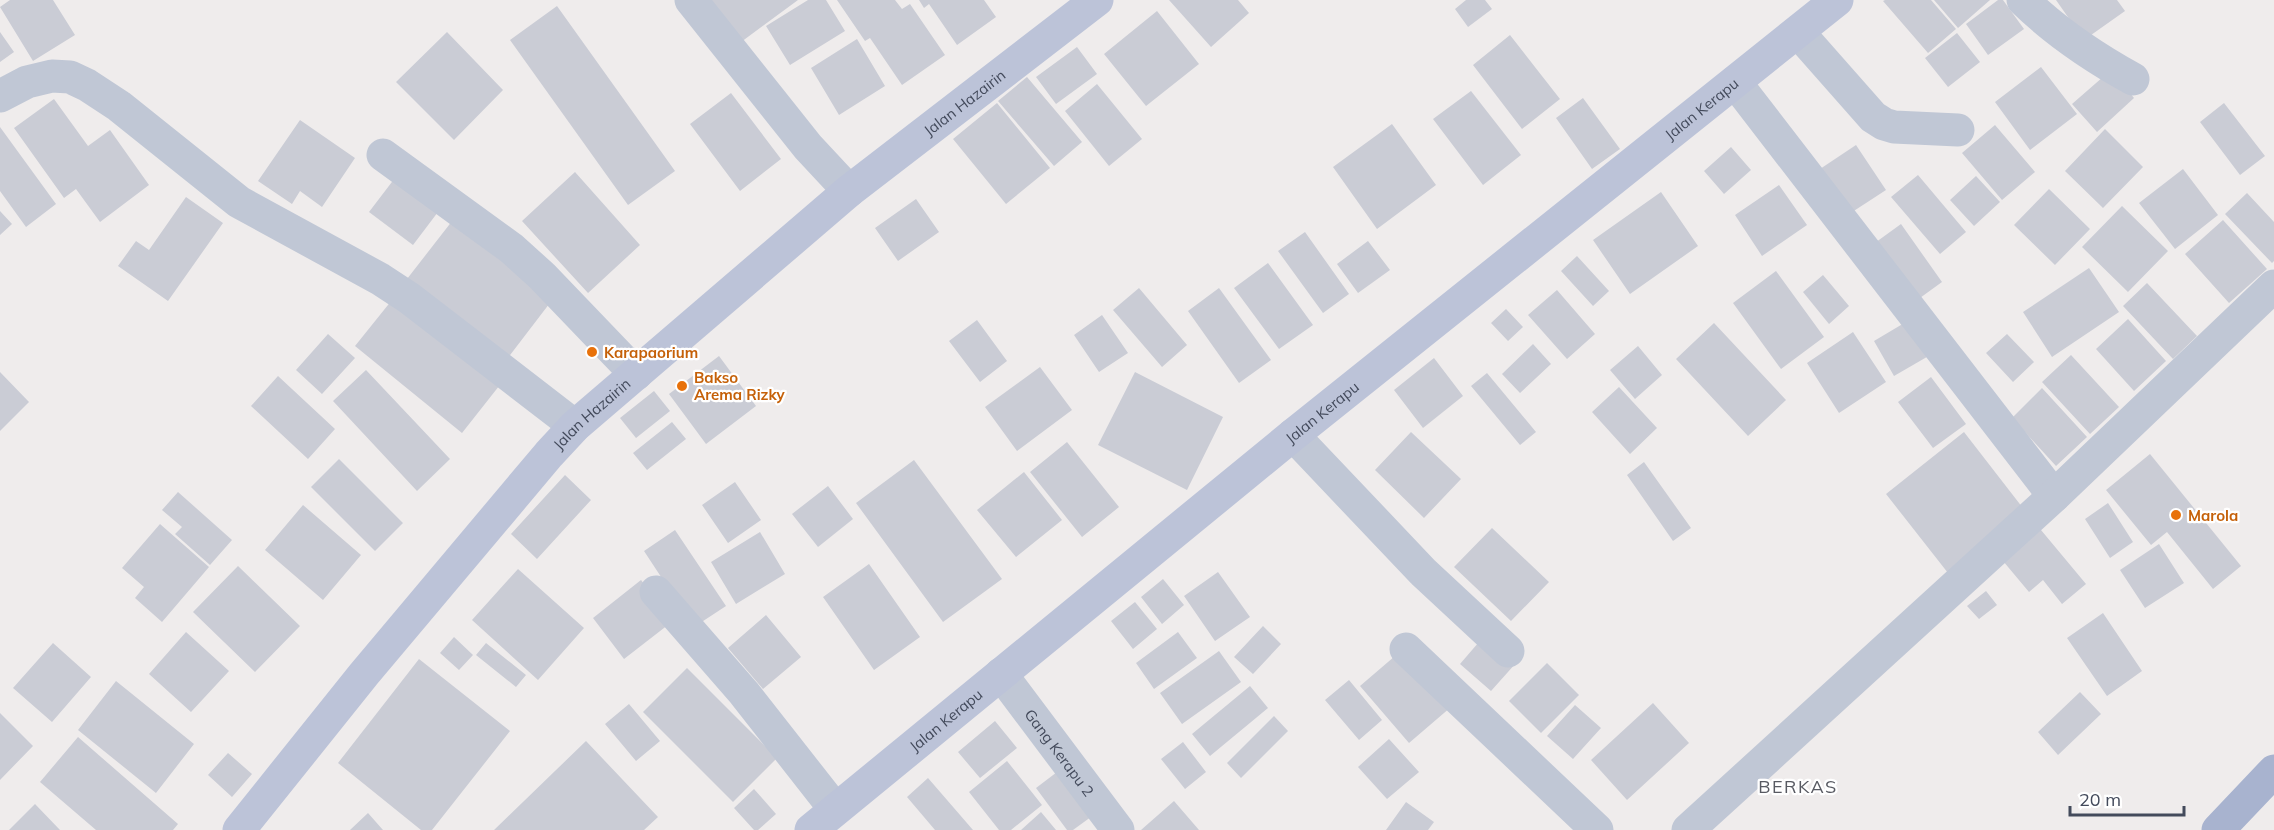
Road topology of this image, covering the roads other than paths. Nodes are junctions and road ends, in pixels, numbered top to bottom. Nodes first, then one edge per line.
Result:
1 (691, 0) edge
2 (1096, 0) edge
3 (1837, 0) edge
4 (2023, 0) edge
5 (1798, 32) junction
6 (2133, 79) dead end
7 (1735, 82) junction
8 (0, 96) edge
9 (1958, 130) dead end
10 (383, 155) dead end
11 (849, 191) junction
12 (2274, 286) edge
13 (636, 374) junction
14 (575, 426) junction
15 (1293, 435) junction
16 (2055, 496) junction
17 (656, 592) dead end
18 (1406, 649) dead end
19 (1508, 651) dead end
20 (1001, 674) junction
21 (2274, 771) edge
22 (823, 819) edge
23 (239, 830) edge
24 (1118, 830) edge
25 (1597, 830) edge
26 (1688, 830) edge
27 (2218, 830) edge

1 - 11 street
2 - 11 street, Jalan Hazairin
3 - 5 street, Jalan Kerapu
4 - 6 street
5 - 7 street, Jalan Kerapu
5 - 9 street
7 - 15 street, Jalan Kerapu
7 - 16 street
8 - 14 street
10 - 13 street
11 - 13 street, Jalan Hazairin
12 - 16 street
13 - 14 street, Jalan Hazairin
14 - 23 street, Jalan Hazairin
15 - 19 street
15 - 20 street, Jalan Kerapu
16 - 26 street
17 - 22 street
18 - 25 street
20 - 22 street, Jalan Kerapu
20 - 24 street, Gang Kerapu 2
21 - 27 main road

